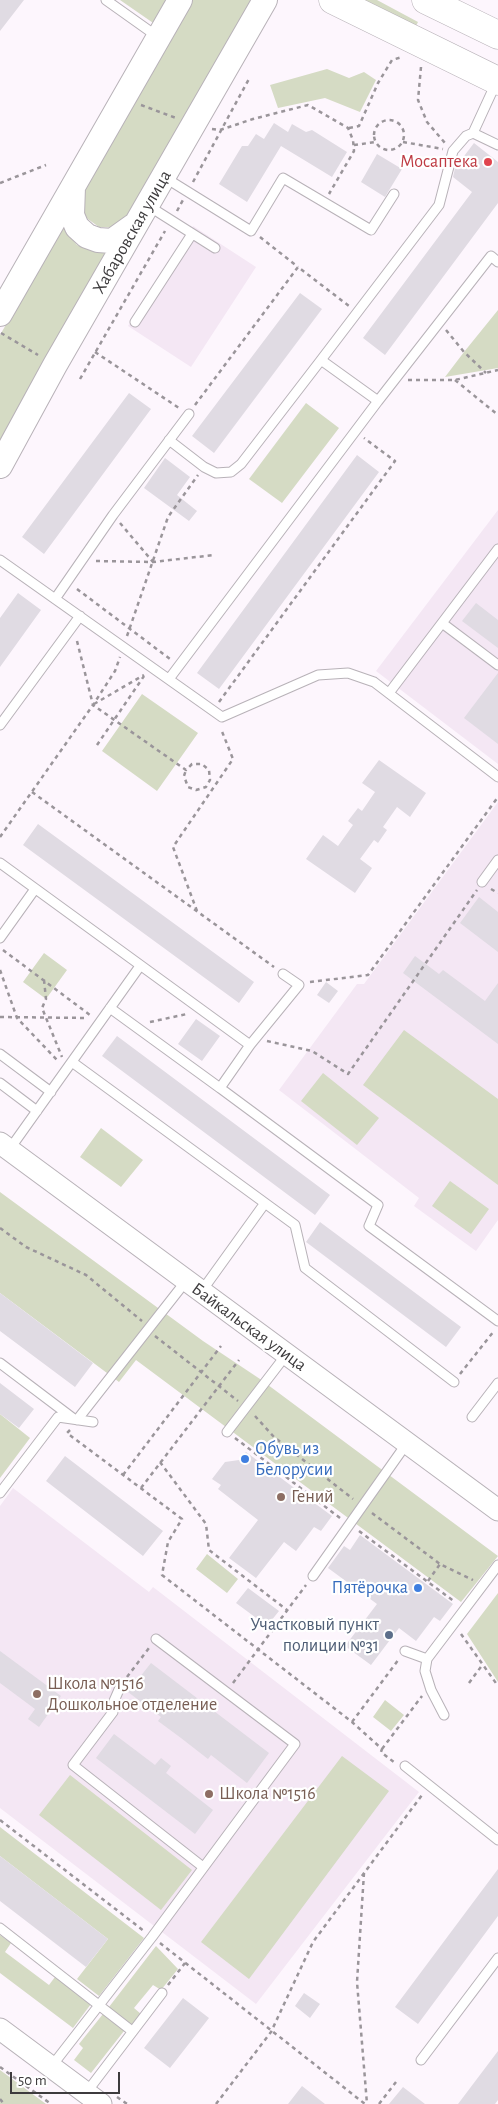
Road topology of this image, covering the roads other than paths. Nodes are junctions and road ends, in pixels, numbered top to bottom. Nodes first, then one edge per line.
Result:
1 (106, 0) edge
2 (180, 0) edge
3 (265, 0) edge
4 (333, 0) edge
5 (426, 0) edge
6 (498, 35) edge
7 (158, 37) junction
8 (498, 80) edge
9 (473, 133) junction
10 (498, 145) edge
11 (164, 177) junction
12 (73, 186) junction
13 (394, 194) dead end
14 (143, 213) junction
15 (192, 234) junction
16 (214, 248) dead end
17 (498, 262) edge
18 (135, 322) dead end
19 (0, 324) edge
20 (321, 360) junction
21 (378, 402) junction
22 (189, 414) road end
23 (168, 440) junction
24 (0, 466) edge
25 (498, 549) edge
26 (0, 560) edge
27 (55, 599) junction
28 (77, 619) junction
29 (442, 623) junction
30 (498, 665) edge
31 (169, 679) junction
32 (389, 693) junction
33 (439, 719) dead end
34 (0, 725) edge
35 (433, 726) junction
36 (498, 777) edge
37 (498, 860) edge
38 (0, 863) edge
39 (482, 882) road end
40 (35, 889) junction
41 (0, 938) edge
42 (140, 966) junction
43 (283, 974) road end
44 (110, 1008) junction
45 (250, 1045) junction
46 (0, 1054) edge
47 (72, 1062) junction
48 (0, 1084) edge
49 (220, 1088) junction
50 (51, 1092) junction
51 (37, 1111) junction
52 (5, 1147) edge
53 (265, 1203) junction
54 (194, 1286) junction
55 (498, 1321) edge
56 (286, 1354) junction
57 (0, 1363) edge
58 (454, 1382) road end
59 (498, 1383) edge
60 (472, 1417) dead end
61 (76, 1420) junction
62 (93, 1422) dead end
63 (227, 1432) dead end
64 (407, 1443) junction
65 (0, 1493) edge
66 (498, 1510) edge
67 (498, 1564) edge
68 (313, 1576) road end
69 (156, 1639) road end
70 (405, 1651) road end
71 (427, 1659) junction
72 (121, 1685) road end
73 (444, 1715) dead end
74 (400, 1765) road end
75 (498, 1840) edge
76 (203, 1867) junction
77 (0, 1928) edge
78 (498, 1958) edge
79 (162, 1993) road end
80 (99, 2005) junction
81 (0, 2029) edge
82 (132, 2031) junction
83 (421, 2060) dead end
84 (51, 2067) junction
85 (93, 2098) edge

1 - 7 lane
2 - 7 main road
3 - 11 main road, Хабаровская улица
4 - 8 main road
5 - 6 main road
7 - 12 main road
8 - 9 lane
9 - 10 lane
9 - 20 lane
11 - 13 lane
11 - 14 main road, Хабаровская улица
12 - 14 main road
12 - 19 main road
14 - 15 lane
14 - 24 main road, Хабаровская улица
15 - 16 lane
15 - 18 lane
17 - 21 lane
20 - 21 lane
20 - 23 lane
21 - 31 lane
22 - 23 lane
23 - 27 lane
25 - 29 lane
26 - 27 lane
27 - 28 lane
28 - 31 lane
28 - 34 lane
29 - 30 lane
29 - 32 lane
31 - 32 lane
32 - 35 lane
33 - 35 lane
35 - 36 lane
37 - 39 lane
38 - 40 lane
40 - 41 lane
40 - 42 lane
42 - 44 lane
42 - 45 lane
43 - 45 lane
44 - 47 lane
44 - 49 lane
45 - 49 lane
46 - 50 lane
47 - 50 lane
47 - 53 lane
48 - 51 lane
49 - 55 lane
50 - 51 lane
51 - 52 lane
52 - 54 street, Байкальская улица
53 - 54 lane
53 - 58 lane
54 - 56 street, Байкальская улица
54 - 61 lane
56 - 63 lane
56 - 64 street, Байкальская улица
57 - 61 lane
59 - 60 lane
61 - 62 lane
61 - 65 lane
64 - 66 street, Байкальская улица
64 - 68 lane
67 - 71 lane
69 - 76 lane
70 - 71 lane
71 - 73 lane
72 - 76 lane
74 - 75 lane
76 - 80 lane
77 - 80 lane
78 - 83 lane
79 - 82 lane
80 - 82 lane
80 - 84 lane
81 - 84 street
82 - 85 lane
84 - 85 street

